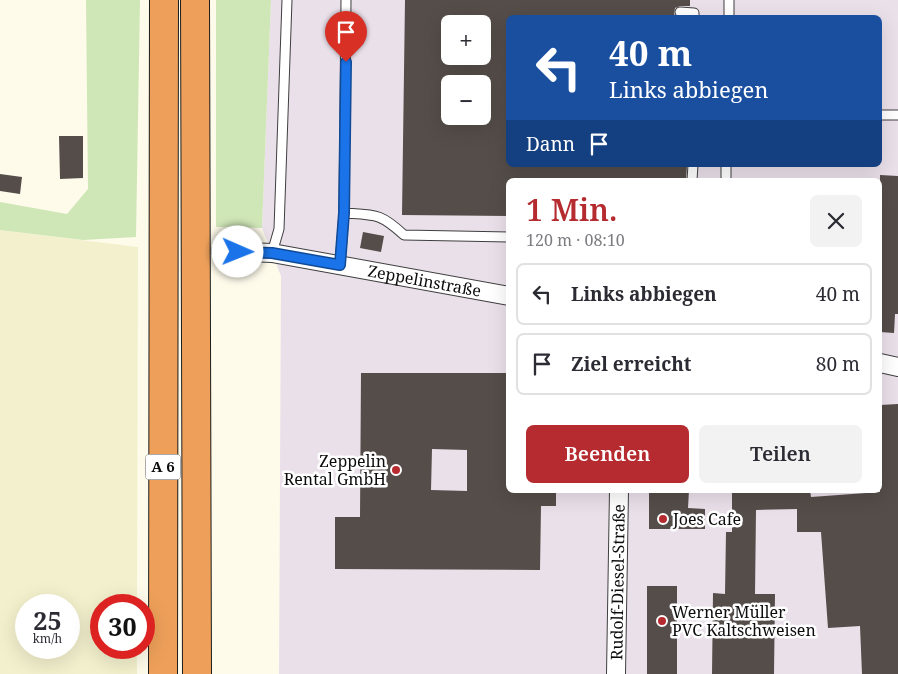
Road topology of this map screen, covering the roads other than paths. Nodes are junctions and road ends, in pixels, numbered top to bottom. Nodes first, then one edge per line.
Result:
1 (164, 0) edge
2 (195, 0) edge
3 (286, 0) edge
4 (346, 0) edge
5 (729, 0) edge
6 (680, 12) dead end
7 (694, 15) edge
8 (729, 15) edge
9 (882, 114) edge
10 (898, 115) edge
11 (344, 213) junction
12 (506, 237) edge
13 (205, 251) junction
14 (272, 253) junction
15 (340, 265) junction
16 (506, 295) edge
17 (882, 363) edge
18 (898, 366) edge
19 (618, 493) edge
20 (164, 674) edge
21 (197, 674) edge
22 (616, 674) edge

1 - 20 highway, A 6
2 - 13 highway, A 6
3 - 14 lane
4 - 11 lane
5 - 8 lane
6 - 7 lane
9 - 10 lane
11 - 12 lane
11 - 15 lane
13 - 14 street, Zeppelinstraße
13 - 21 highway, A 6
14 - 15 street, Zeppelinstraße
15 - 16 street, Zeppelinstraße
17 - 18 street
19 - 22 street, Rudolf-Diesel-Straße

